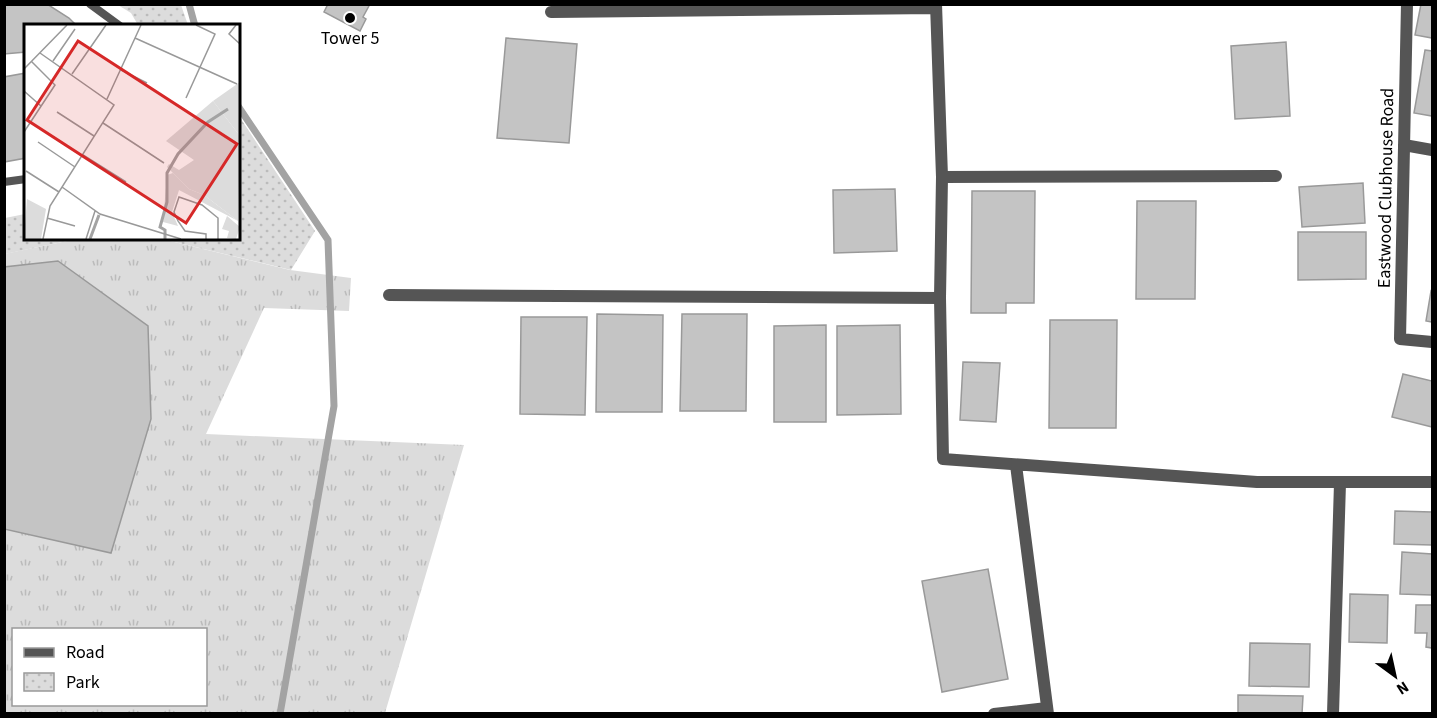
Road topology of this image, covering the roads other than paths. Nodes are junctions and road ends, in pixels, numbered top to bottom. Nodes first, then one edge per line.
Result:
1 (90, 4) edge
2 (1407, 4) edge
3 (936, 6) edge
4 (551, 12) dead end
5 (117, 24) edge
6 (1404, 145) junction
7 (1432, 150) edge
8 (1276, 176) dead end
9 (942, 177) junction
10 (24, 179) edge
11 (4, 182) edge
12 (389, 295) dead end
13 (940, 298) junction
14 (1432, 342) edge
15 (1016, 465) junction
16 (1432, 482) edge
17 (1340, 483) junction
18 (1047, 711) edge
19 (994, 714) edge
20 (1332, 714) edge

1 - 5 lane
2 - 6 street, Eastwood Clubhouse Road
3 - 4 street
3 - 9 street
6 - 7 street
6 - 14 street, Eastwood Clubhouse Road
8 - 9 street
9 - 13 street
10 - 11 lane
12 - 13 street
13 - 15 street
15 - 17 street
15 - 18 street
16 - 17 street
17 - 20 street
18 - 19 street

